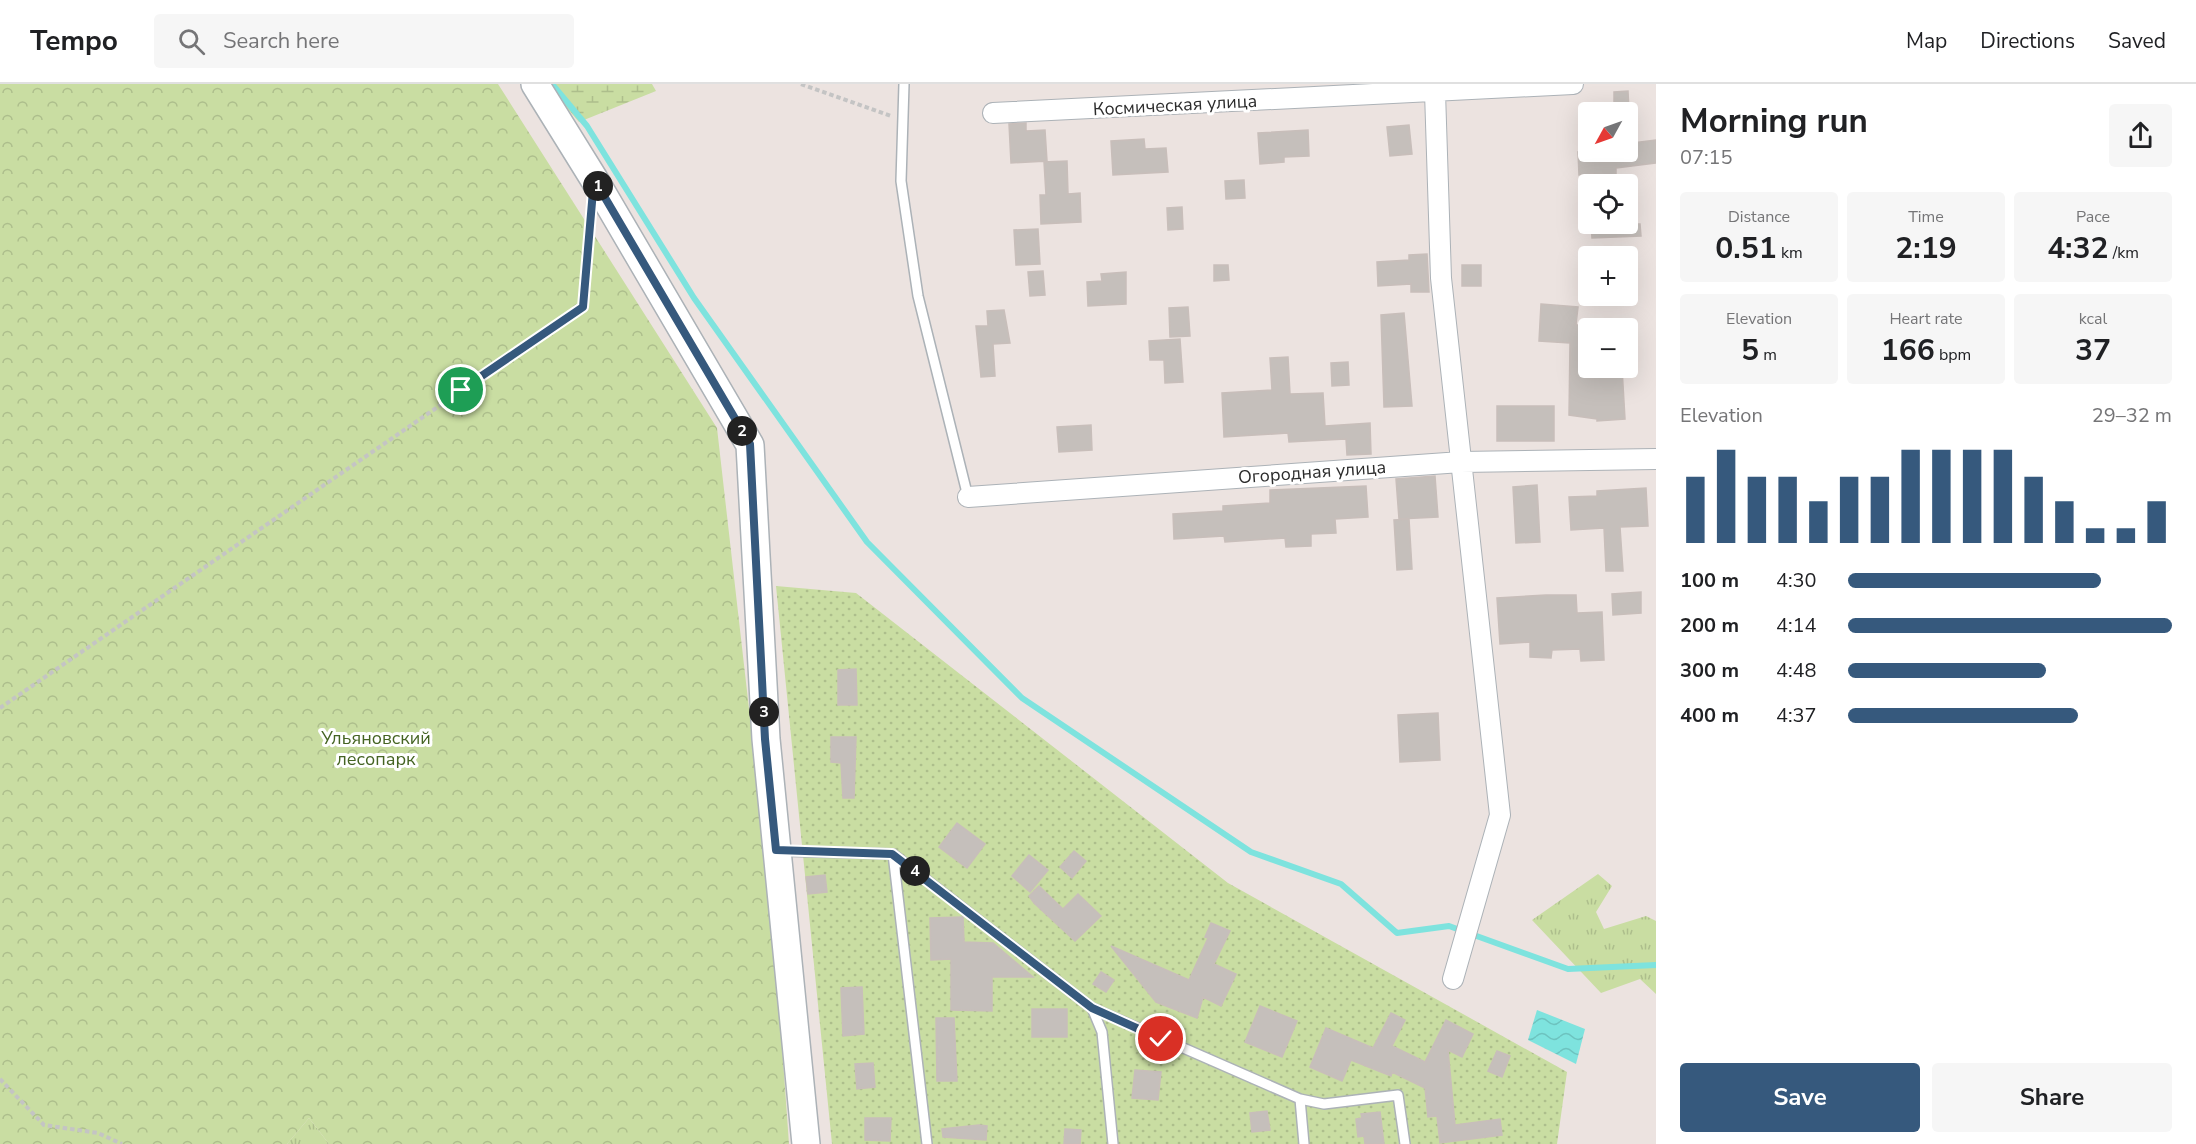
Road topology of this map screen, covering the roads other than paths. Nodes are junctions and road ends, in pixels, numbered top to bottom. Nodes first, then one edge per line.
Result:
1 (535, 84) edge
2 (904, 84) edge
3 (1573, 84) edge
4 (1435, 92) junction
5 (993, 113) dead end
6 (1656, 459) edge
7 (1461, 462) junction
8 (968, 497) joint
9 (776, 850) junction
10 (892, 854) junction
11 (1453, 979) dead end
12 (1092, 1008) junction
13 (1300, 1099) junction
14 (806, 1144) edge
15 (927, 1144) edge
16 (1113, 1144) edge
17 (1304, 1144) edge
18 (1405, 1144) edge

1 - 9 street
2 - 8 lane
3 - 4 street, Космическая улица
4 - 5 street, Космическая улица
4 - 7 street
6 - 7 street, Огородная улица
7 - 8 street, Огородная улица
7 - 11 street
9 - 10 lane
9 - 14 street
10 - 12 lane
10 - 15 lane
12 - 13 lane
12 - 16 lane
13 - 17 lane
13 - 18 lane

